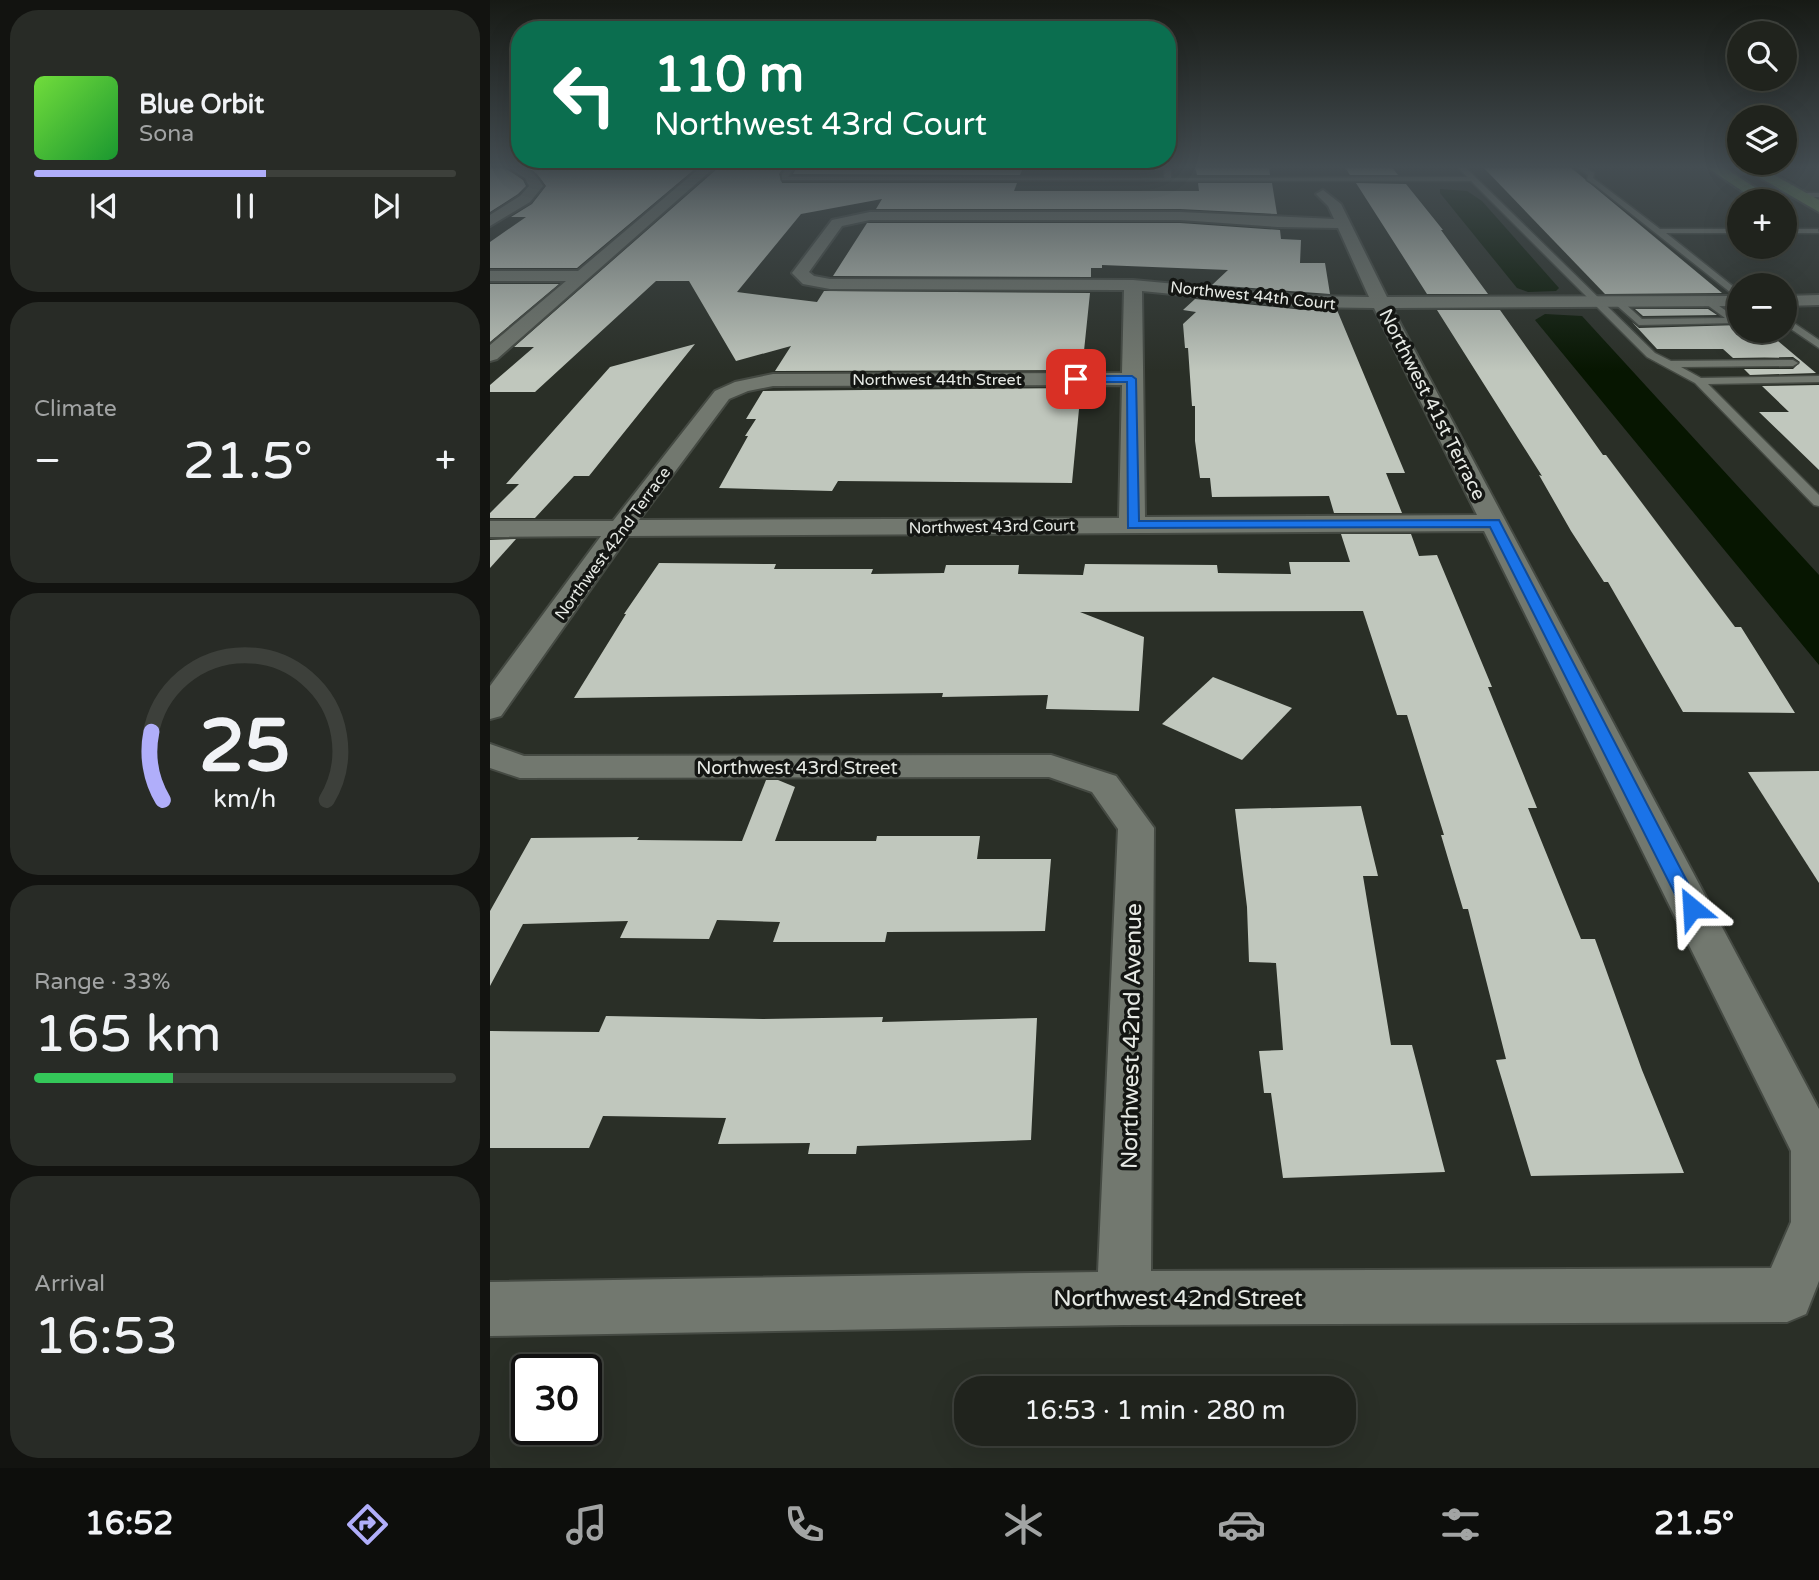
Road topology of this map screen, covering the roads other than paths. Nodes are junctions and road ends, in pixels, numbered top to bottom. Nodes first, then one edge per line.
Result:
1 (629, 235) edge
2 (828, 235) edge
3 (1348, 235) edge
4 (1531, 235) edge
5 (1662, 235) edge
6 (490, 276) edge
7 (580, 276) junction
8 (809, 280) joint
9 (1133, 285) junction
10 (1727, 288) edge
11 (1727, 300) edge
12 (1819, 300) edge
13 (1797, 301) edge
14 (1710, 302) junction
15 (1601, 303) junction
16 (1619, 303) junction
17 (1381, 304) junction
18 (1797, 328) edge
19 (1819, 328) edge
20 (1797, 329) edge
21 (1819, 345) edge
22 (490, 355) edge
23 (1793, 363) dead end
24 (1669, 364) junction
25 (1132, 379) junction
26 (1819, 379) edge
27 (1699, 381) junction
28 (742, 386) joint
29 (1819, 502) edge
30 (1495, 523) junction
31 (1132, 525) junction
32 (490, 529) edge
33 (619, 530) junction
34 (490, 709) edge
35 (490, 755) edge
36 (1104, 784) joint
37 (1816, 1222) joint
38 (1124, 1297) junction
39 (490, 1309) edge

1 - 7 street
2 - 8 street
3 - 17 street, Northwest 41st Terrace
4 - 15 lane
5 - 10 lane
6 - 7 street
7 - 22 street
8 - 9 street, Northwest 44th Court
9 - 17 street, Northwest 44th Court
9 - 25 street
11 - 14 street, Northwest 44th Court
12 - 13 street
14 - 16 street, Northwest 44th Court
14 - 16 lane
15 - 16 street, Northwest 44th Court
15 - 17 street, Northwest 44th Court
15 - 24 lane
17 - 30 street, Northwest 41st Terrace
18 - 19 lane
20 - 21 lane
23 - 24 lane
24 - 27 lane
25 - 28 street, Northwest 44th Street
25 - 31 street
26 - 27 lane
27 - 29 lane
28 - 33 street, Northwest 42nd Terrace
30 - 31 street, Northwest 43rd Court
30 - 37 street, Northwest 41st Terrace
31 - 33 street, Northwest 43rd Court
32 - 33 street, Northwest 43rd Court
33 - 34 street, Northwest 42nd Terrace
35 - 36 street, Northwest 43rd Street
36 - 38 street, Northwest 42nd Avenue
37 - 38 street, Northwest 42nd Street
38 - 39 street, Northwest 42nd Street

